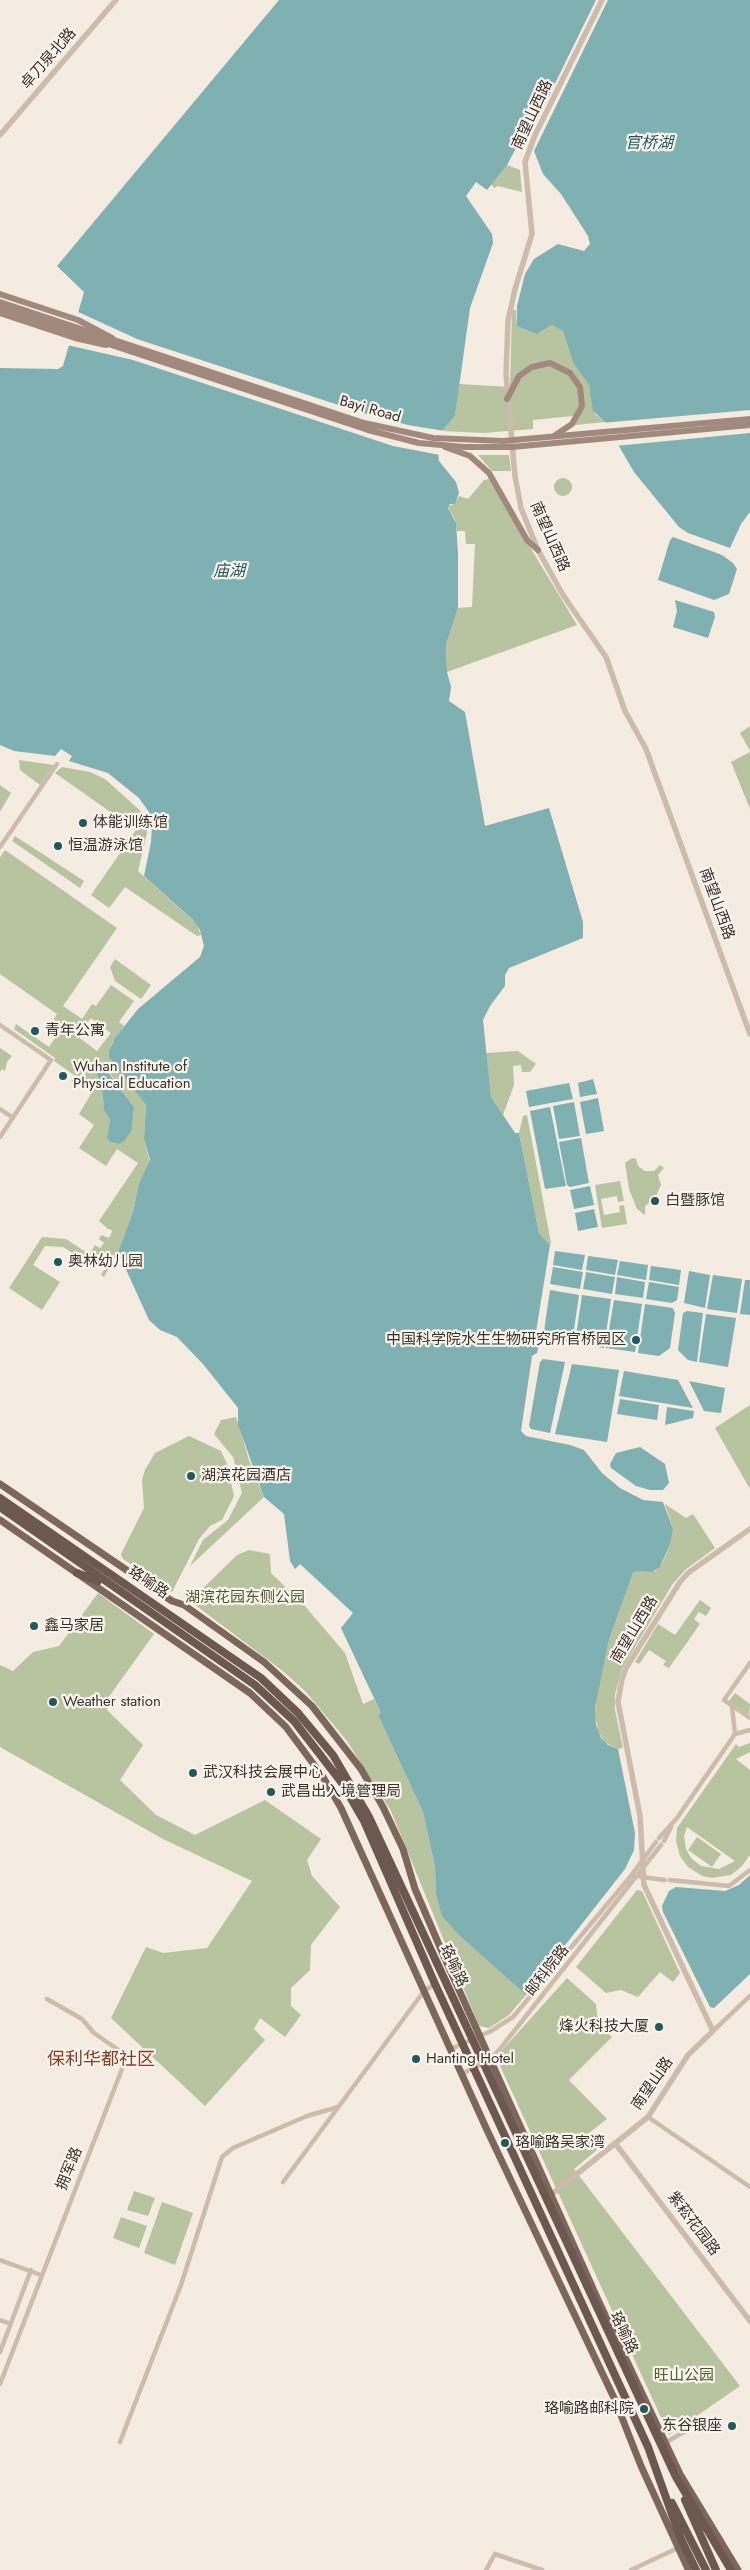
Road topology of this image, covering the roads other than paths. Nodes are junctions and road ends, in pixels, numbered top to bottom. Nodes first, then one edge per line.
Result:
1 (112, 0) edge
2 (116, 0) edge
3 (602, 0) edge
4 (0, 130) edge
5 (0, 135) edge
6 (0, 294) edge
7 (0, 302) edge
8 (0, 308) edge
9 (0, 313) edge
10 (114, 343) junction
11 (507, 399) junction
12 (750, 419) edge
13 (750, 424) edge
14 (554, 436) junction
15 (436, 445) junction
16 (538, 550) junction
17 (57, 764) dead end
18 (0, 847) edge
19 (0, 1025) edge
20 (750, 1034) edge
21 (0, 1109) edge
22 (12, 1117) junction
23 (0, 1137) edge
24 (0, 1484) edge
25 (0, 1498) edge
26 (0, 1507) edge
27 (0, 1520) edge
28 (750, 1529) edge
29 (77, 1573) junction
30 (110, 1585) junction
31 (750, 1663) edge
32 (732, 1706) junction
33 (750, 1718) edge
34 (750, 1730) edge
35 (735, 1734) junction
36 (660, 1842) junction
37 (642, 1861) junction
38 (750, 1870) edge
39 (633, 1873) junction
40 (641, 1875) junction
41 (435, 1984) junction
42 (424, 1991) junction
43 (750, 1996) edge
44 (47, 1998) dead end
45 (713, 2031) junction
46 (476, 2038) junction
47 (463, 2044) junction
48 (451, 2049) junction
49 (486, 2061) junction
50 (474, 2068) junction
51 (462, 2074) junction
52 (338, 2107) junction
53 (648, 2117) junction
54 (615, 2143) junction
55 (282, 2182) dead end
56 (750, 2187) edge
57 (548, 2197) junction
58 (0, 2260) edge
59 (30, 2270) junction
60 (41, 2275) junction
61 (0, 2320) edge
62 (750, 2321) edge
63 (11, 2324) junction
64 (0, 2352) edge
65 (0, 2384) edge
66 (687, 2430) dead end
67 (120, 2442) dead end
68 (663, 2444) junction
69 (676, 2477) junction
70 (664, 2488) junction
71 (681, 2547) junction
72 (486, 2570) edge
73 (542, 2570) edge
74 (631, 2570) edge
75 (692, 2570) edge
76 (706, 2570) edge
77 (716, 2570) edge
78 (731, 2570) edge
79 (738, 2570) edge

1 - 4 street, 卓刀泉北路
2 - 5 street, 卓刀泉北路
3 - 11 street, 南望山西路
6 - 10 main road, bridge
7 - 10 main road, Bayi Road, bridge
8 - 10 main road, Bayi Road, bridge
9 - 10 main road, bridge
10 - 14 main road, Bayi Road, bridge
10 - 15 main road, Bayi Road, bridge
11 - 14 main road
11 - 16 street, 南望山西路
12 - 14 main road, Bayi Road, bridge
13 - 15 main road, Bayi Road, bridge
15 - 16 main road, bridge
16 - 20 street, 南望山西路
17 - 18 street
19 - 22 street
21 - 22 street
22 - 23 street
24 - 46 main road
25 - 46 highway, 珞喻路
26 - 30 highway, 珞喻路
27 - 29 main road
28 - 37 street, 南望山西路
29 - 30 highway
29 - 42 main road
30 - 41 highway, 珞喻路
31 - 32 street
32 - 33 street
32 - 35 street
34 - 35 street
35 - 36 street
36 - 37 street
36 - 40 street, 邮科院路
37 - 39 street
37 - 40 street, 南望山西路
38 - 40 street
39 - 40 street
39 - 46 street
40 - 45 street, 南望山西路
40 - 49 street, 邮科院路
41 - 42 street
41 - 47 highway, 珞喻路
42 - 48 main road
42 - 52 street
43 - 45 street, 南望山路
44 - 60 street, 拥军路
45 - 53 street, 南望山路
46 - 47 street
46 - 49 highway, 珞喻路
47 - 48 street
47 - 50 highway, 珞喻路
48 - 51 main road
49 - 50 street, 邮科院路
49 - 57 highway, 珞喻路
50 - 51 street, 邮科院路
50 - 70 highway, 珞喻路
51 - 71 main road
52 - 55 street
52 - 67 street
53 - 54 street, 南望山路
53 - 56 street
54 - 57 street, 南望山路
54 - 62 street, 紫菘花园路
57 - 68 highway, 珞喻路
58 - 59 street
59 - 60 street
59 - 63 street
60 - 65 street, 拥军路
61 - 63 street
63 - 64 street
66 - 68 street
68 - 69 highway, 珞喻路
68 - 79 main road
69 - 77 highway
69 - 78 highway, 珞喻路
70 - 71 highway, 珞喻路
70 - 76 highway
71 - 74 street
71 - 75 highway, 珞喻路
72 - 73 street

